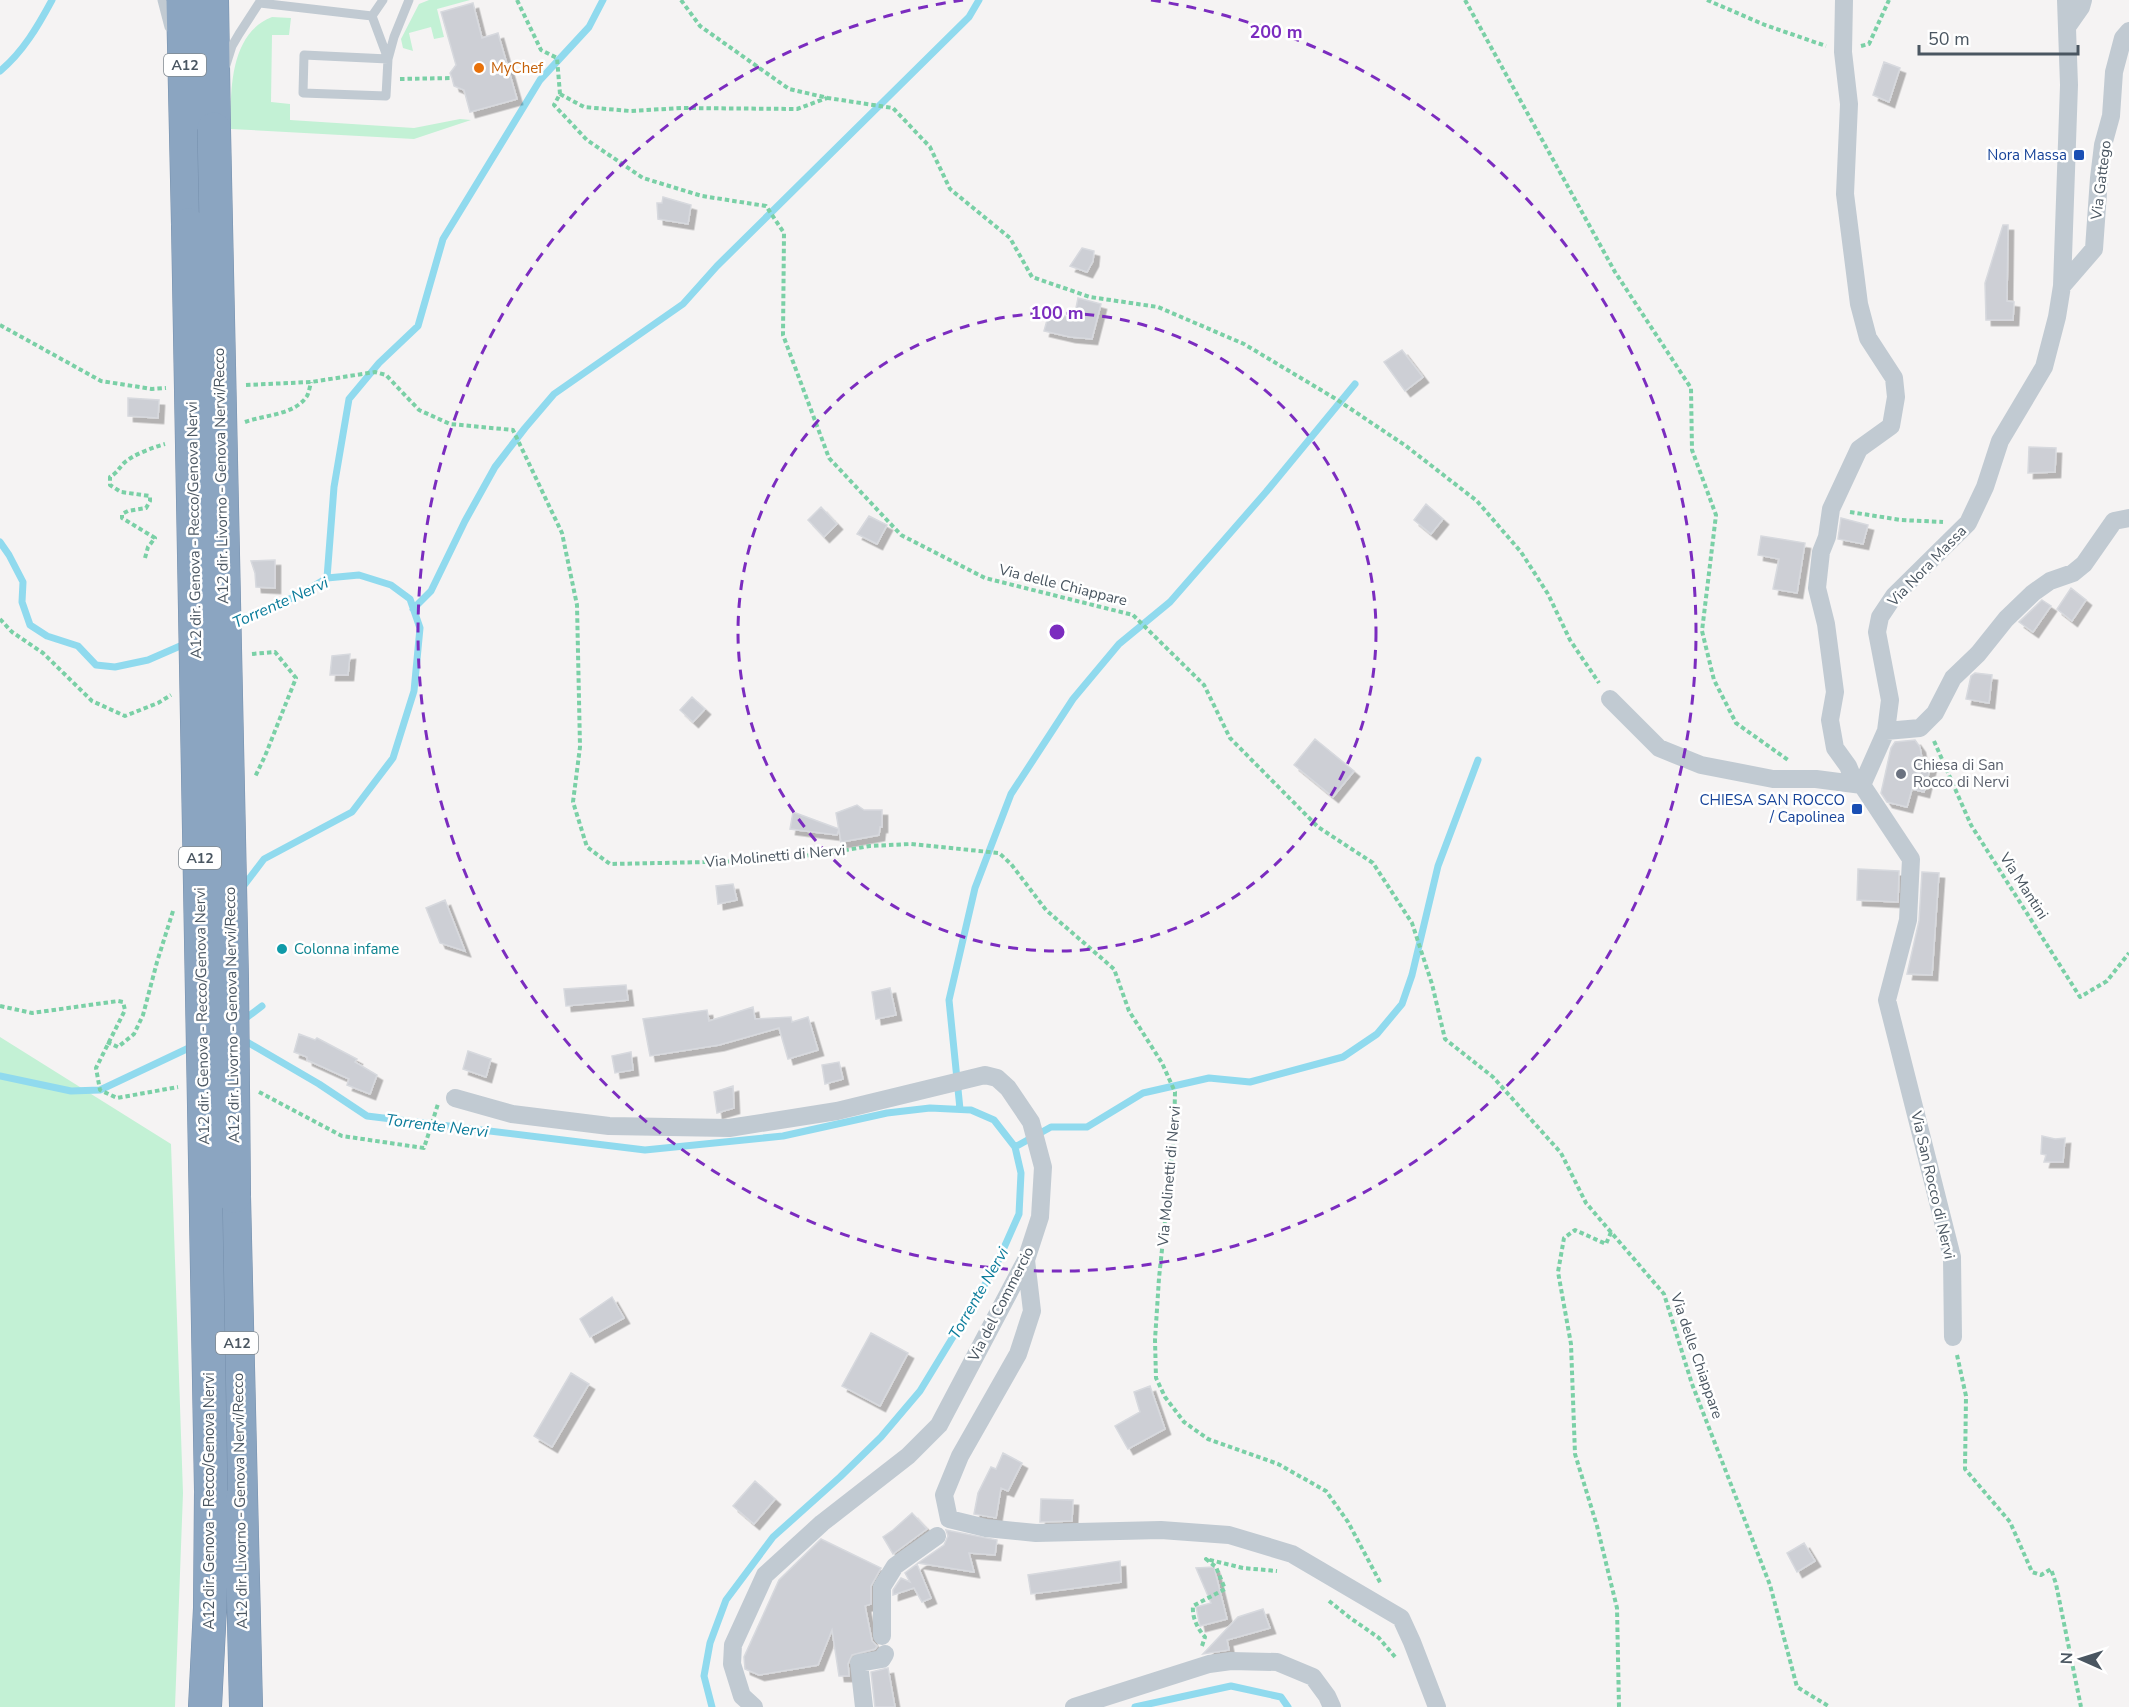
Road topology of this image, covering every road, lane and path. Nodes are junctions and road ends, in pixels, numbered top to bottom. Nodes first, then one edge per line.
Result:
1 (162, 0) edge
2 (183, 0) edge
3 (212, 0) edge
4 (383, 0) edge
5 (409, 0) edge
6 (517, 0) edge
7 (681, 0) edge
8 (1465, 0) edge
9 (1707, 0) edge
10 (1844, 0) edge
11 (1889, 0) edge
12 (2066, 0) edge
13 (2083, 0) edge
14 (261, 1) edge
15 (372, 16) junction
16 (2067, 27) junction
17 (2129, 31) edge
18 (172, 37) dead end
19 (174, 47) dead end
20 (1843, 52) junction
21 (388, 59) junction
22 (225, 73) dead end
23 (452, 78) dead end
24 (387, 79) junction
25 (223, 84) dead end
26 (185, 91) junction
27 (561, 94) junction
28 (828, 98) junction
29 (200, 130) junction
30 (2062, 286) junction
31 (0, 325) edge
32 (244, 385) dead end
33 (176, 388) dead end
34 (1831, 509) junction
35 (2129, 518) edge
36 (1968, 523) junction
37 (1610, 699) joint
38 (1920, 728) junction
39 (1886, 731) junction
40 (1816, 779) junction
41 (1859, 784) junction
42 (2129, 953) edge
43 (454, 1098) dead end
44 (1611, 1232) junction
45 (1026, 1260) junction
46 (1953, 1337) joint
47 (225, 1491) junction
48 (937, 1536) dead end
49 (1278, 1572) dead end
50 (1324, 1596) dead end
51 (1401, 1618) junction
52 (882, 1636) dead end
53 (885, 1654) dead end
54 (1209, 1664) junction
55 (1402, 1664) dead end
56 (205, 1707) edge
57 (246, 1707) edge
58 (754, 1707) edge
59 (864, 1707) edge
60 (1074, 1707) edge
61 (1332, 1707) edge
62 (1437, 1707) edge
63 (1619, 1707) edge
64 (1830, 1707) edge
65 (2081, 1707) edge

1 - 18 lane
2 - 26 highway, A12
3 - 29 highway, A12 dir. Livorno - Genova Nervi/Recco / A12
4 - 15 lane
5 - 21 lane
6 - 27 path, Via delle Chiappare
7 - 28 path
8 - 40 path
9 - 20 path
10 - 20 street, Via San Rocco di Nervi
11 - 20 path
12 - 16 street, Via Nora Massa
13 - 16 street
14 - 15 lane
14 - 22 lane
15 - 21 lane
16 - 30 street, Via Nora Massa
17 - 30 street, Via Gattego
19 - 26 lane
20 - 34 street, Via San Rocco di Nervi
21 - 24 lane
21 - 24 lane
23 - 24 path
25 - 29 lane
26 - 29 highway, A12
27 - 28 path
27 - 44 path, Via delle Chiappare
28 - 37 path
29 - 47 highway, A12 dir. Livorno - Genova Nervi/Recco / A12, bridge
30 - 36 street, Via Nora Massa
31 - 33 path
32 - 51 path, Via Molinetti di Nervi
34 - 36 path
34 - 41 street, Via San Rocco di Nervi
35 - 38 street
36 - 39 street, Via Nora Massa
37 - 40 street
38 - 39 street
38 - 42 path, Via Mantini
39 - 41 street, Via Nora Massa
40 - 41 street
41 - 46 street, Via San Rocco di Nervi
43 - 45 street, Via del Commercio
44 - 63 path
44 - 64 path, Via delle Chiappare
45 - 51 street
45 - 58 street, Via del Commercio
46 - 65 path
47 - 56 highway, A12 dir. Genova - Recco/Genova Nervi / A12
47 - 57 highway, A12 dir. Livorno - Genova Nervi/Recco / A12
48 - 52 street
49 - 54 path
50 - 55 path
51 - 62 street
53 - 59 street
54 - 60 street
54 - 61 street

